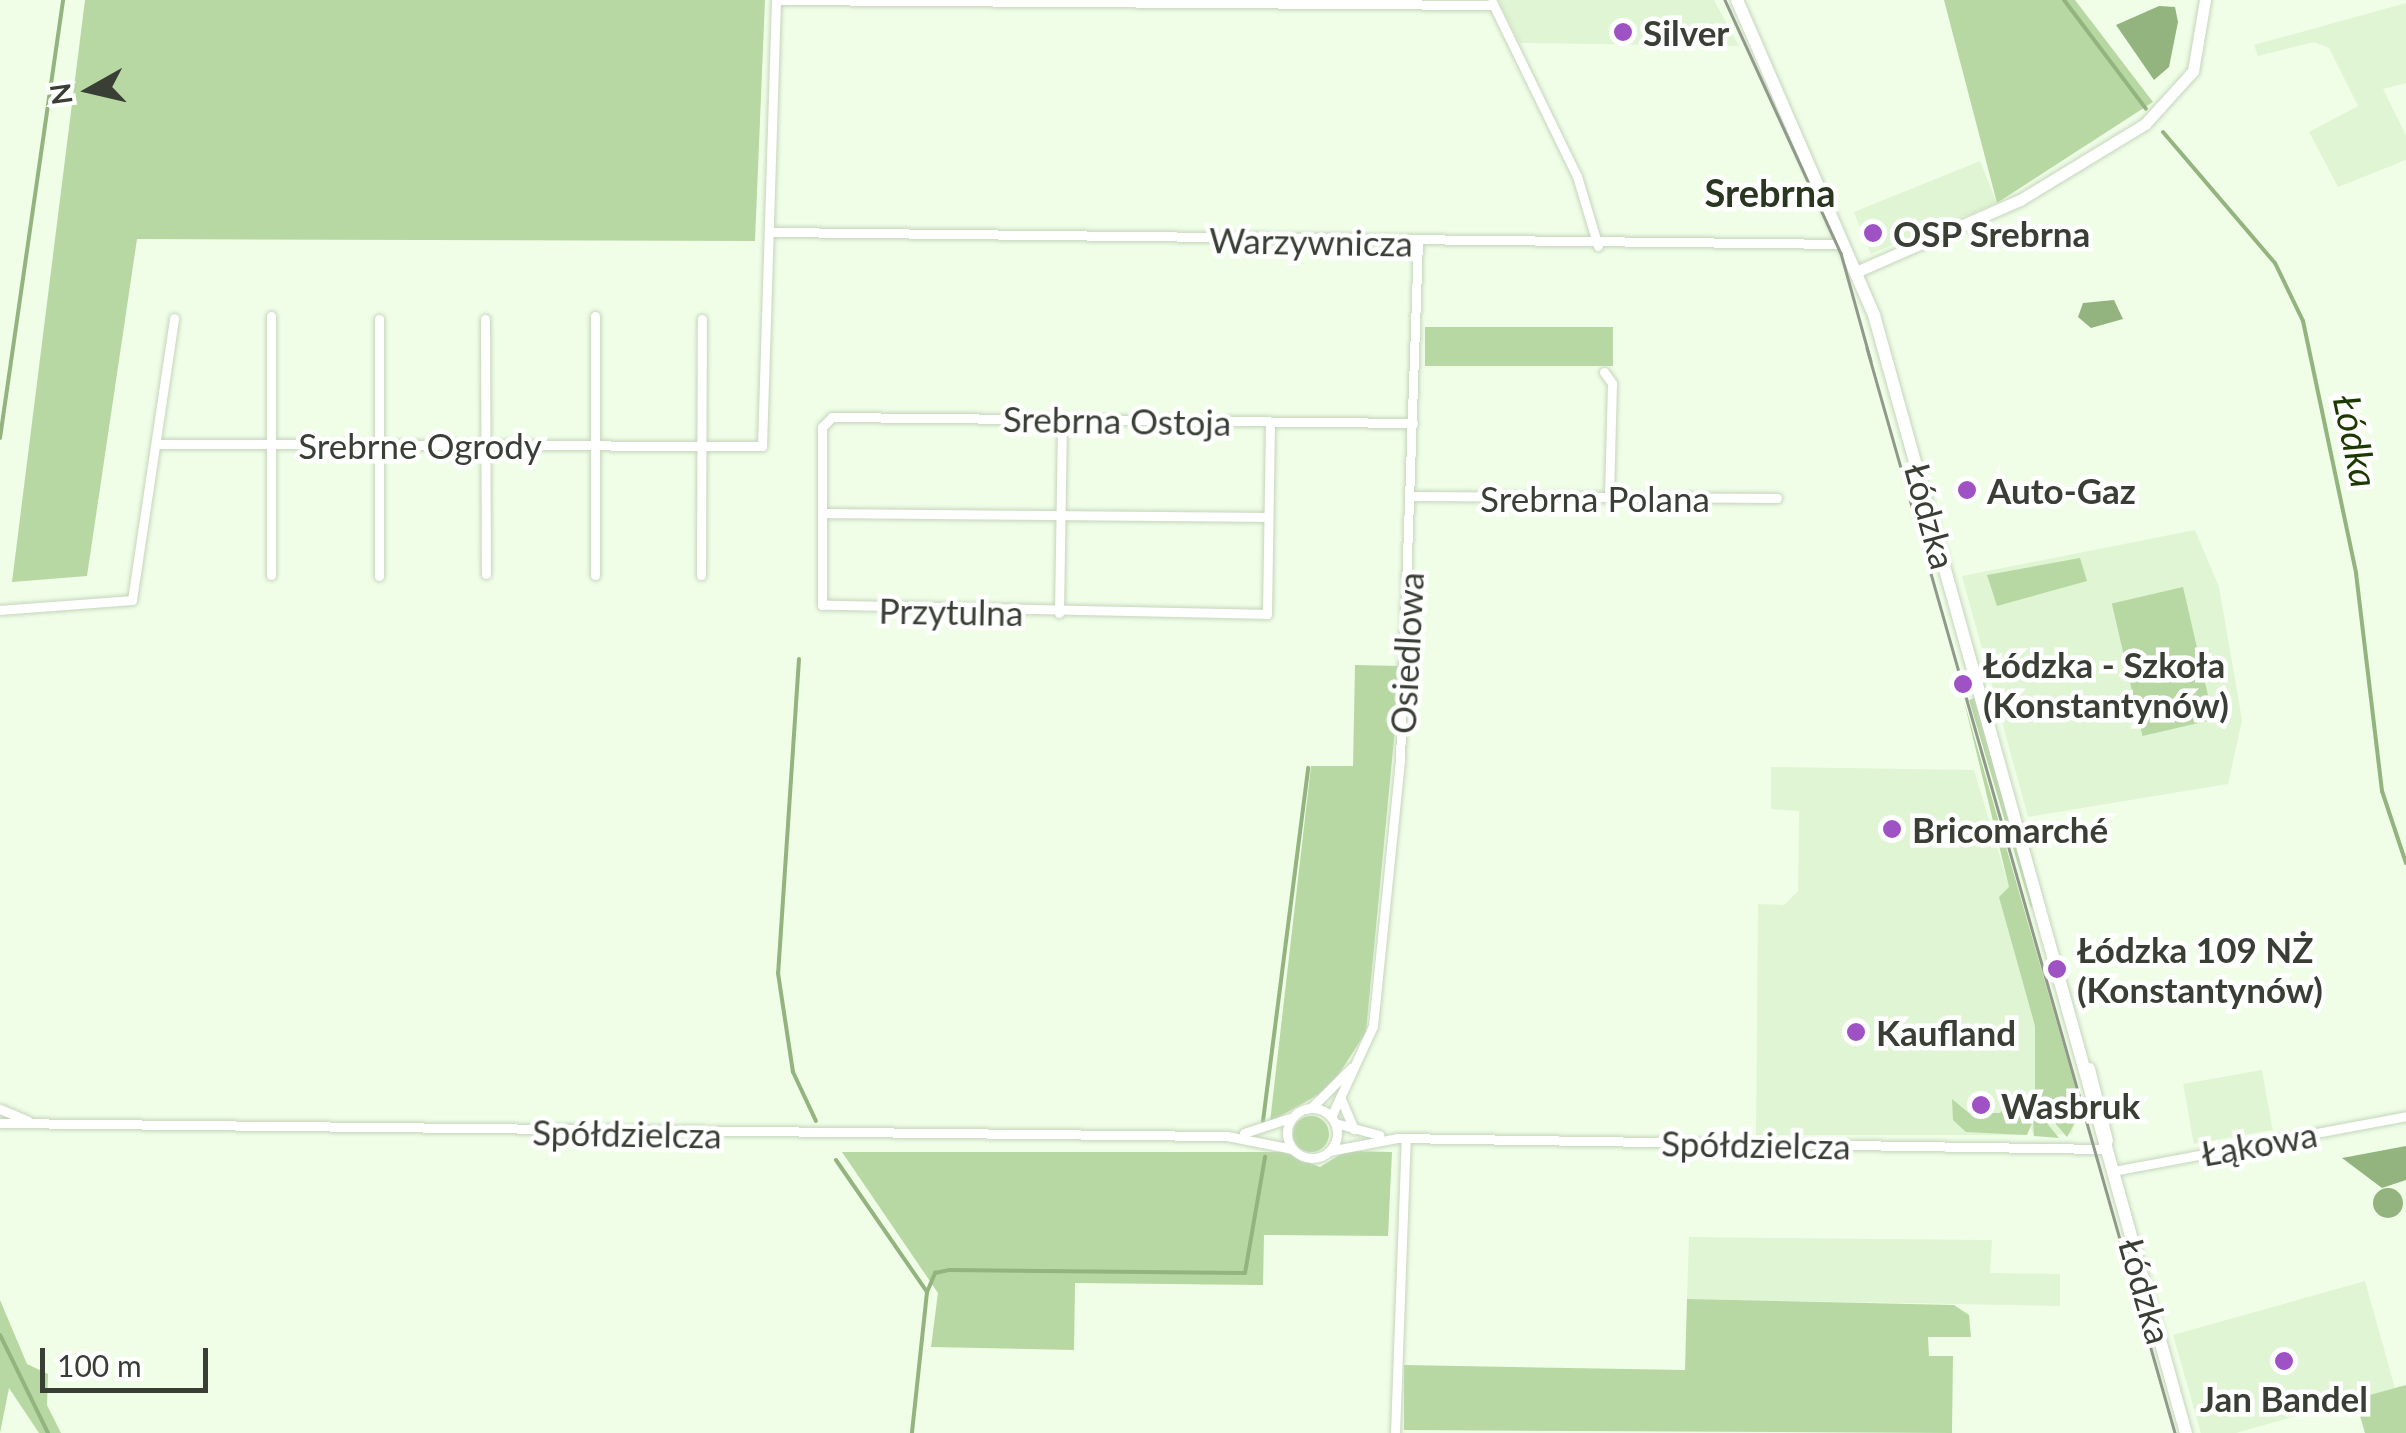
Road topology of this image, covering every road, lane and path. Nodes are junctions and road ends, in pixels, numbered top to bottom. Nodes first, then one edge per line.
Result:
1 (776, 0) edge
2 (1737, 0) edge
3 (2205, 0) edge
4 (1492, 2) edge
5 (773, 232) junction
6 (1418, 242) junction
7 (1848, 243) junction
8 (1598, 246) junction
9 (1858, 271) junction
10 (271, 316) dead end
11 (595, 316) dead end
12 (174, 318) dead end
13 (379, 318) dead end
14 (486, 318) dead end
15 (702, 318) dead end
16 (1604, 372) dead end
17 (1062, 420) junction
18 (824, 422) joint
19 (1270, 422) junction
20 (1413, 424) junction
21 (156, 444) junction
22 (271, 444) junction
23 (380, 445) junction
24 (485, 445) junction
25 (595, 446) junction
26 (701, 446) junction
27 (1412, 496) junction
28 (1610, 498) junction
29 (1777, 498) dead end
30 (822, 513) junction
31 (1060, 516) junction
32 (1268, 517) junction
33 (272, 574) dead end
34 (486, 574) dead end
35 (596, 574) dead end
36 (701, 575) dead end
37 (378, 576) dead end
38 (0, 610) edge
39 (1060, 613) junction
40 (1359, 1058) junction
41 (1340, 1099) junction
42 (1310, 1108) junction
43 (0, 1110) edge
44 (1294, 1115) junction
45 (2406, 1116) edge
46 (1333, 1120) junction
47 (28, 1121) junction
48 (0, 1123) edge
49 (1356, 1131) junction
50 (1226, 1136) junction
51 (1401, 1138) junction
52 (1292, 1148) junction
53 (2107, 1148) junction
54 (1329, 1151) junction
55 (2113, 1170) junction
56 (1395, 1433) edge
57 (2186, 1433) edge

1 - 4 street
1 - 5 street
2 - 7 main road, Łódzka
3 - 9 street
4 - 8 street
5 - 6 street, Warzywnicza
5 - 26 street, Srebrne Ogrody
6 - 8 street, Warzywnicza
6 - 20 street, Osiedlowa
7 - 8 street, Warzywnicza
7 - 9 main road, Łódzka
9 - 53 main road, Łódzka
10 - 22 street
11 - 25 street
12 - 21 street
13 - 23 street
14 - 24 street
15 - 26 street
16 - 28 street
17 - 18 street, Srebrna Ostoja
17 - 19 street, Srebrna Ostoja
17 - 31 street
18 - 30 street, Przytulna
19 - 20 street, Srebrna Ostoja
19 - 32 street
20 - 27 street, Osiedlowa
21 - 22 street, Srebrne Ogrody
21 - 38 street
22 - 23 street, Srebrne Ogrody
22 - 33 street
23 - 24 street, Srebrne Ogrody
23 - 37 street
24 - 25 street, Srebrne Ogrody
24 - 34 street
25 - 26 street, Srebrne Ogrody
25 - 35 street
26 - 36 street
27 - 28 street, Srebrna Polana
27 - 40 street, Osiedlowa
28 - 29 street, Srebrna Polana
30 - 31 street
30 - 39 street, Przytulna
31 - 32 street
31 - 39 street
32 - 39 street, Przytulna
40 - 41 street, Osiedlowa
40 - 42 street, Osiedlowa
41 - 46 street, Osiedlowa
41 - 49 street
42 - 44 street
42 - 46 street
43 - 47 street
44 - 50 street
44 - 52 street
45 - 55 street, Łąkowa
46 - 49 street
46 - 54 street
47 - 48 street, Spółdzielcza
47 - 50 street, Spółdzielcza
49 - 51 street
50 - 52 street
51 - 53 street, Spółdzielcza
51 - 54 street
51 - 56 street
52 - 54 street
53 - 55 main road, Łódzka
55 - 57 main road, Łódzka

